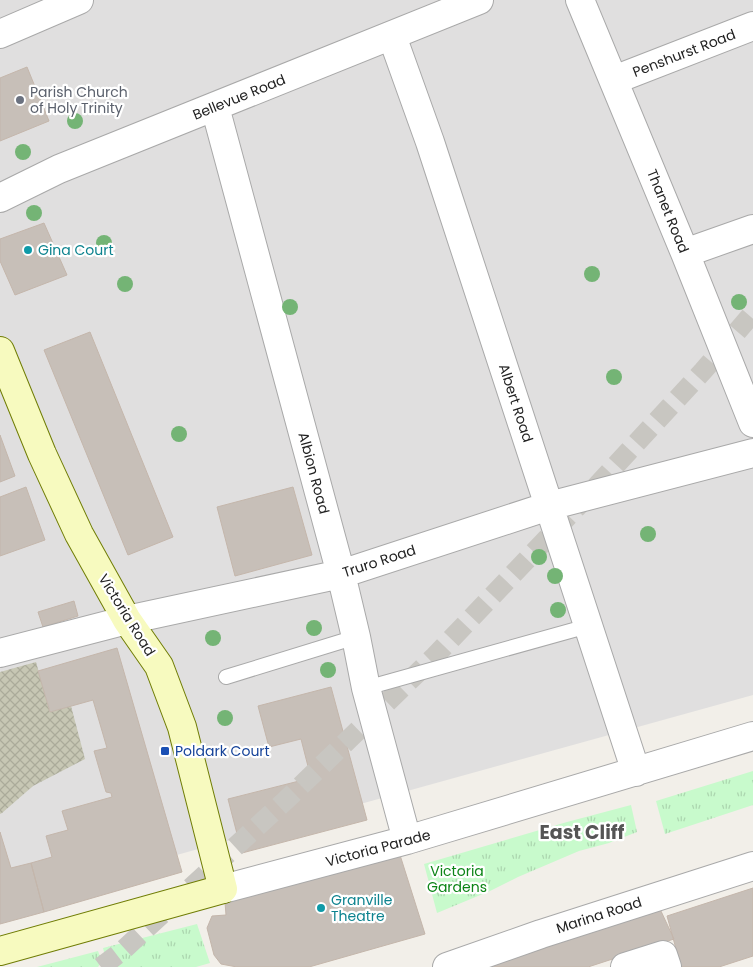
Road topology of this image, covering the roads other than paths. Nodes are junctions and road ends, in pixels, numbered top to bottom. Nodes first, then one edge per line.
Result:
1 (78, 0) edge
2 (479, 0) edge
3 (580, 0) edge
4 (753, 26) edge
5 (0, 34) edge
6 (392, 36) junction
7 (614, 80) junction
8 (215, 107) junction
9 (0, 198) edge
10 (753, 229) edge
11 (685, 253) junction
12 (0, 351) edge
13 (753, 423) edge
14 (753, 452) edge
15 (549, 506) junction
16 (341, 574) junction
17 (127, 620) junction
18 (588, 626) junction
19 (356, 637) junction
20 (0, 653) edge
21 (226, 677) dead end
22 (366, 688) junction
23 (753, 736) edge
24 (636, 772) junction
25 (407, 840) junction
26 (753, 866) edge
27 (223, 889) junction
28 (0, 950) edge
29 (447, 967) edge
30 (625, 967) edge
31 (667, 967) edge

1 - 5 street
2 - 6 street, Bellevue Road
3 - 7 street, Thanet Road
4 - 7 street, Penshurst Road
6 - 8 street, Bellevue Road
6 - 15 street, Albert Road
7 - 11 street, Thanet Road
8 - 9 street, Bellevue Road
8 - 16 street, Albion Road
10 - 11 street
11 - 13 street, Thanet Road
12 - 17 main road, Victoria Road
14 - 15 street, Truro Road
15 - 16 street, Truro Road
15 - 18 street, Albert Road
16 - 17 street, Truro Road
16 - 19 street, Albion Road
17 - 20 street, Truro Road
17 - 27 main road, Victoria Road
18 - 22 lane
18 - 24 street, Albert Road
19 - 21 lane
19 - 22 street, Albion Road
22 - 25 street, Albion Road
23 - 24 street, Victoria Parade
24 - 25 street, Victoria Parade
25 - 27 street, Victoria Parade
26 - 29 street, Marina Road
27 - 28 main road, Victoria Parade
30 - 31 street

